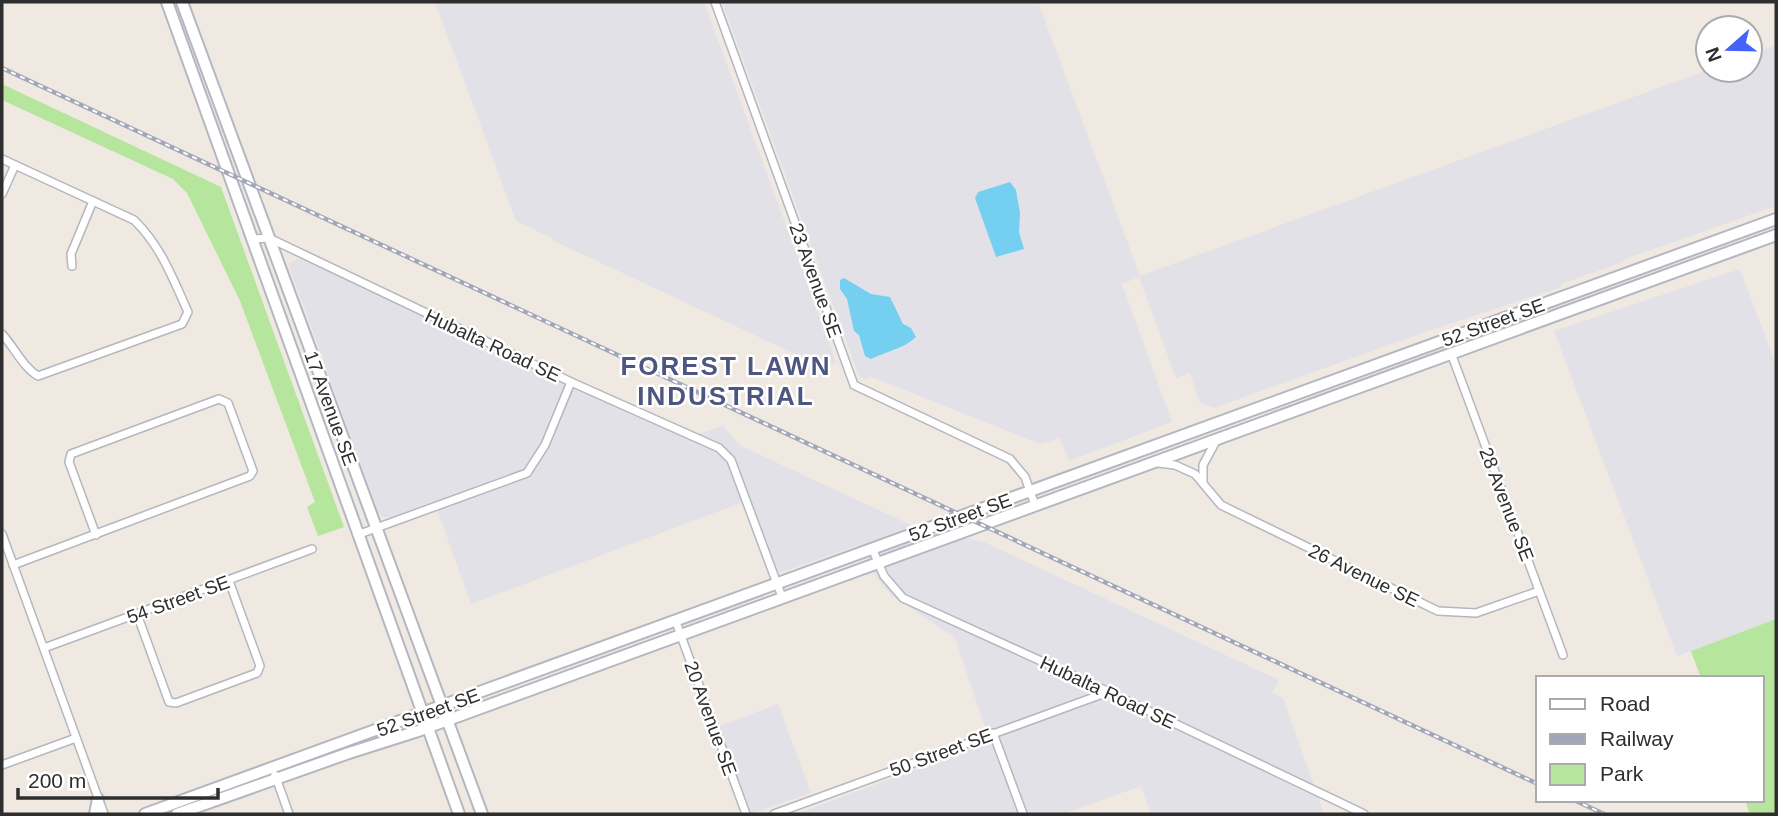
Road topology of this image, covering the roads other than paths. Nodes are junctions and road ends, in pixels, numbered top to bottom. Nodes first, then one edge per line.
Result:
1 (167, 2) edge
2 (182, 2) edge
3 (715, 2) edge
4 (2, 159) edge
5 (15, 166) junction
6 (2, 194) edge
7 (93, 201) junction
8 (1776, 219) edge
9 (1776, 235) edge
10 (269, 238) junction
11 (253, 239) junction
12 (72, 266) dead end
13 (2, 334) edge
14 (1451, 353) junction
15 (571, 382) junction
16 (1218, 438) junction
17 (1152, 462) junction
18 (1203, 482) junction
19 (1030, 491) junction
20 (1035, 505) junction
21 (375, 528) junction
22 (2, 534) edge
23 (357, 534) junction
24 (96, 535) junction
25 (872, 548) junction
26 (312, 549) dead end
27 (878, 562) junction
28 (13, 565) junction
29 (229, 581) junction
30 (776, 583) junction
31 (1539, 591) junction
32 (782, 597) junction
33 (137, 614) junction
34 (676, 622) junction
35 (681, 634) junction
36 (44, 648) junction
37 (1563, 655) dead end
38 (1109, 692) junction
39 (443, 707) junction
40 (423, 714) junction
41 (447, 720) junction
42 (427, 727) junction
43 (993, 733) junction
44 (76, 738) junction
45 (2, 765) edge
46 (274, 774) junction
47 (99, 799) junction
48 (1347, 811) edge
49 (95, 814) edge
50 (104, 814) edge
51 (145, 814) edge
52 (177, 814) edge
53 (289, 814) edge
54 (459, 814) edge
55 (482, 814) edge
56 (746, 814) edge
57 (774, 814) edge
58 (1023, 814) edge
59 (1364, 814) edge

1 - 11 main road, 17 Avenue SE
2 - 10 main road, 17 Avenue SE
3 - 19 street, 23 Avenue SE
4 - 5 street
5 - 6 street
5 - 7 street
7 - 12 street
7 - 13 street
8 - 19 main road, 52 Street SE
9 - 14 main road, 52 Street SE
10 - 11 street, Hubalta Road SE
10 - 15 street, Hubalta Road SE
10 - 21 main road, 17 Avenue SE
11 - 23 main road, 17 Avenue SE
14 - 16 main road, 52 Street SE
14 - 31 street, 28 Avenue SE
15 - 21 street
15 - 30 street, Hubalta Road SE
16 - 17 main road, 52 Street SE
16 - 18 street
17 - 18 street, 26 Avenue SE
17 - 20 main road, 52 Street SE
18 - 31 street, 26 Avenue SE
19 - 20 street, 23 Avenue SE
19 - 25 main road, 52 Street SE
20 - 27 main road, 52 Street SE
21 - 23 street
21 - 39 main road, 17 Avenue SE
22 - 28 street
23 - 40 main road, 17 Avenue SE
24 - 24 street
24 - 28 street
25 - 27 street, Hubalta Road SE
25 - 30 main road, 52 Street SE
26 - 29 street, 54 Street SE
27 - 32 main road, 52 Street SE
27 - 38 street, Hubalta Road SE
28 - 36 street
29 - 33 street, 54 Street SE
29 - 33 street
30 - 32 street
30 - 34 main road, 52 Street SE
31 - 37 street, 28 Avenue SE
32 - 35 main road, 52 Street SE
33 - 36 street, 54 Street SE
34 - 35 street, 20 Avenue SE
34 - 39 main road, 52 Street SE
35 - 41 main road, 52 Street SE
35 - 56 street, 20 Avenue SE
36 - 44 street
38 - 43 street, 50 Street SE
38 - 48 street, Hubalta Road SE
39 - 40 main road, 52 Street SE
39 - 41 main road, 17 Avenue SE
40 - 42 main road, 17 Avenue SE
40 - 46 main road, 52 Street SE
41 - 42 main road, 52 Street SE
41 - 55 main road, 17 Avenue SE
42 - 46 main road, 52 Street SE
42 - 54 main road, 17 Avenue SE
43 - 57 street, 50 Street SE
43 - 58 street
44 - 45 street
44 - 47 street
46 - 51 main road, 52 Street SE
46 - 52 main road, 52 Street SE
46 - 53 street
47 - 49 main road
47 - 50 street
48 - 59 street, Hubalta Road SE

